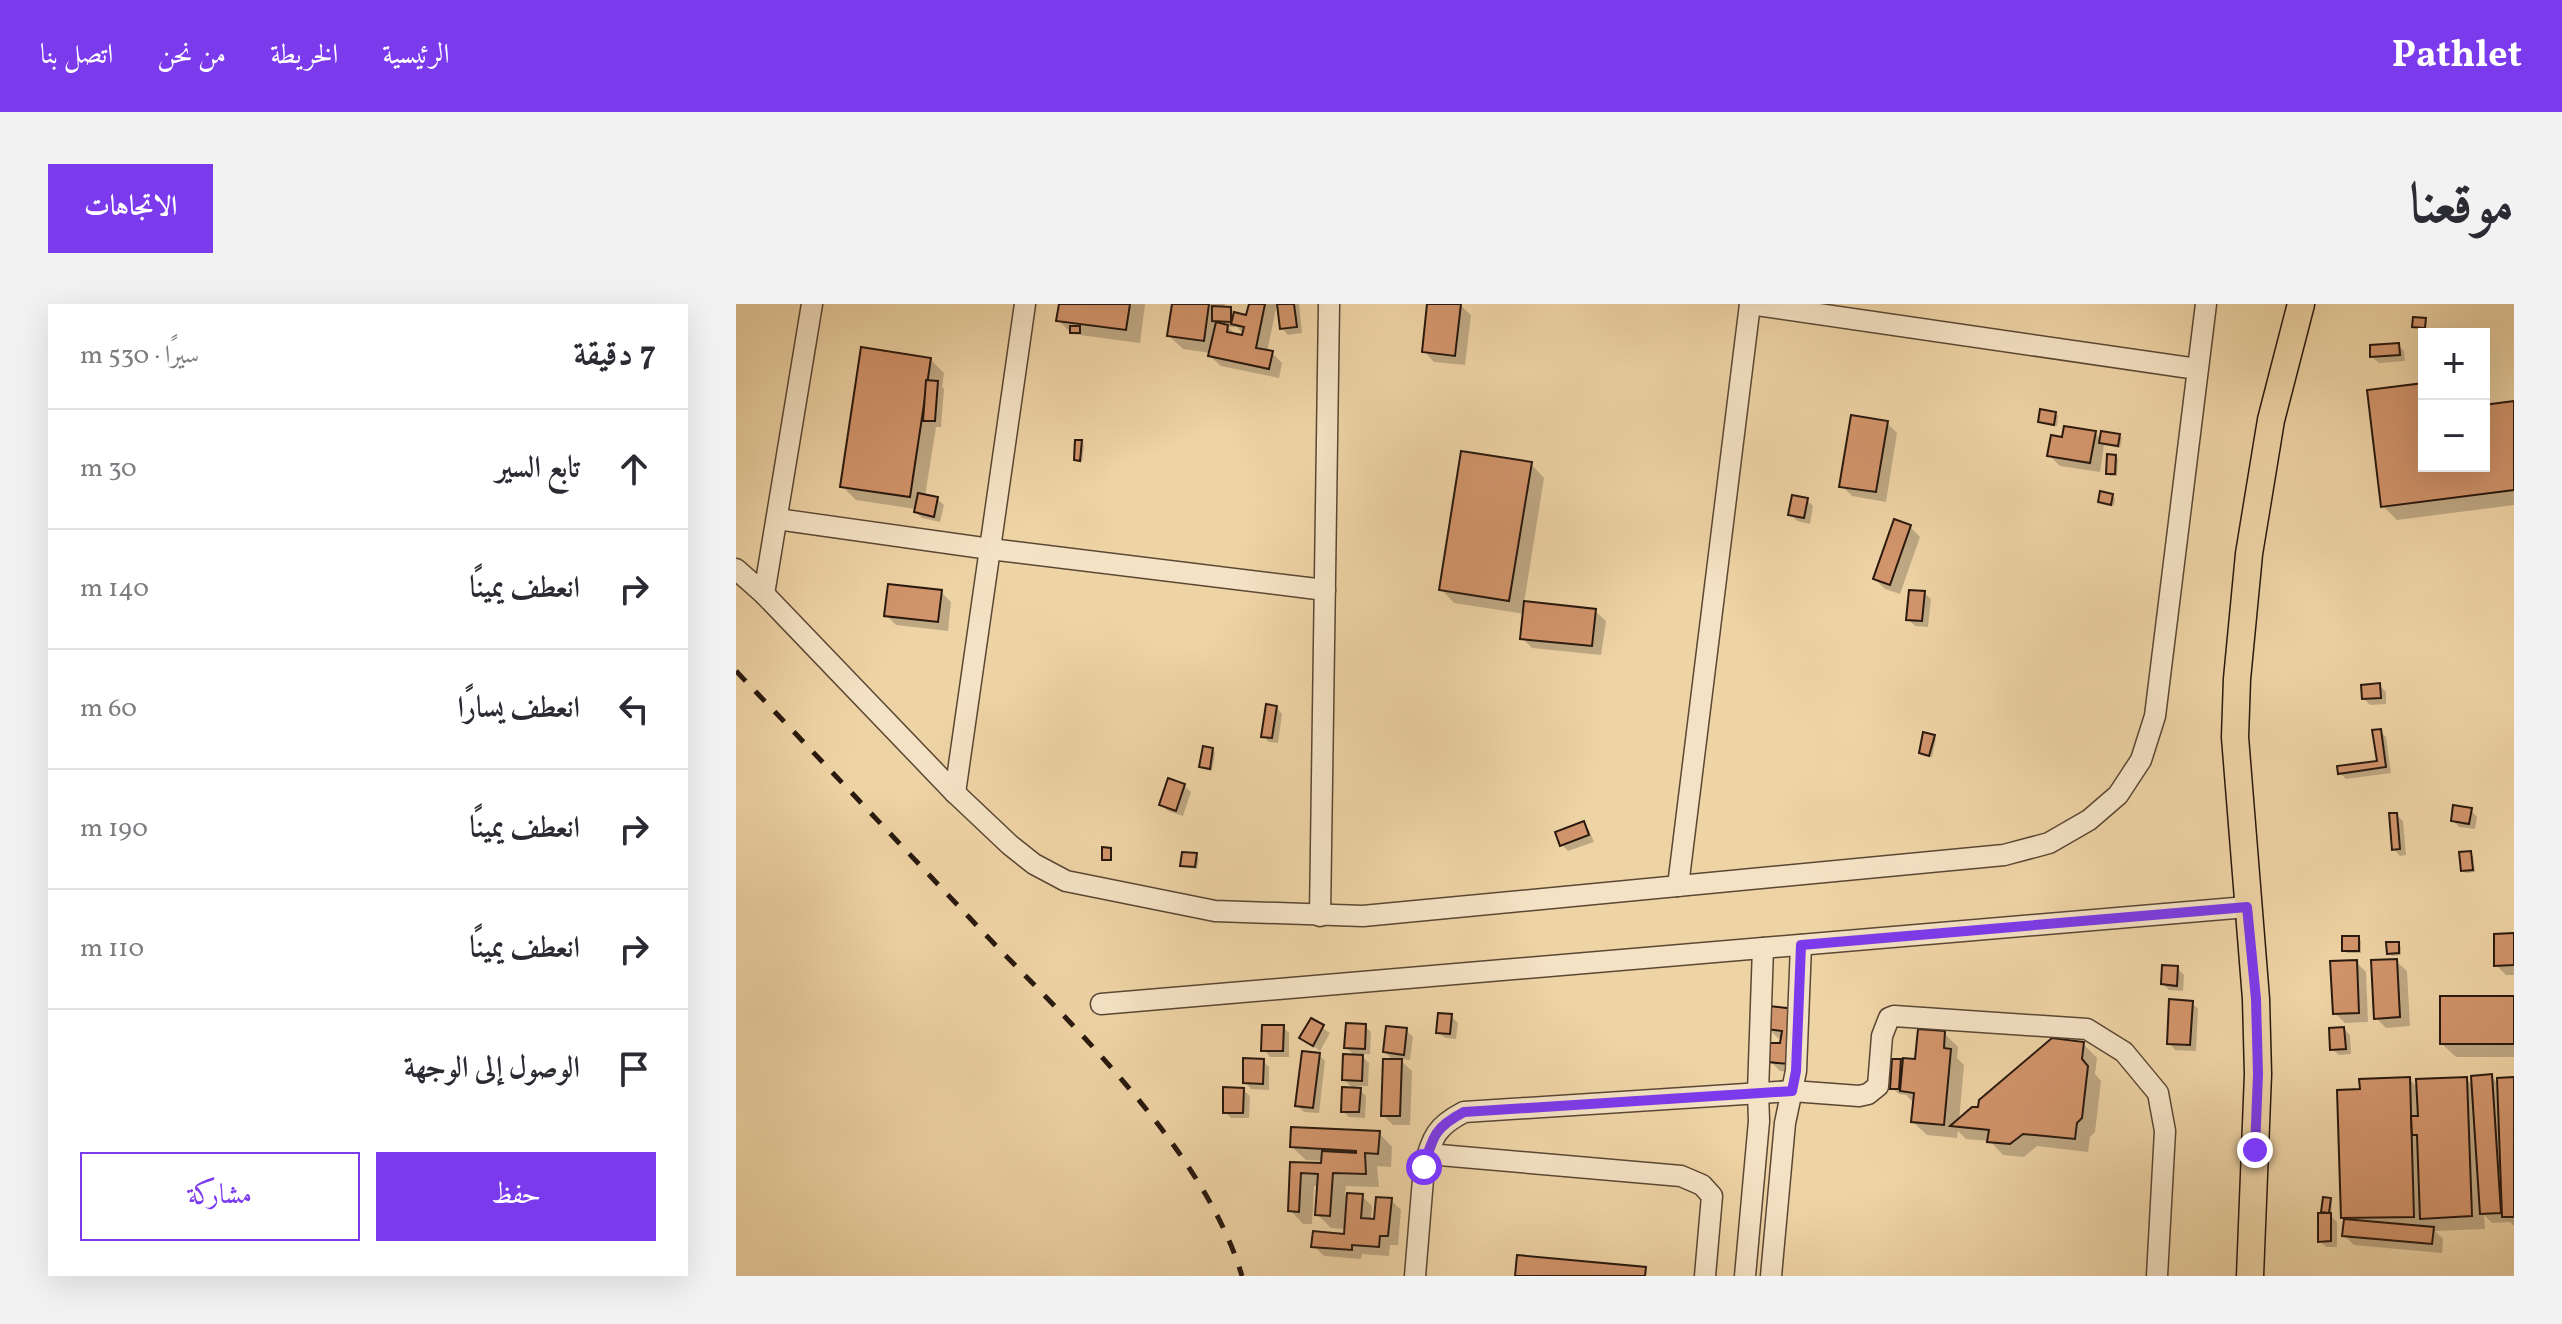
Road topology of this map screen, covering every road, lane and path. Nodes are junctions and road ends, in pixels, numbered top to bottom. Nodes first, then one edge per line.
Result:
1 (812, 304) edge
2 (1025, 304) edge
3 (1329, 304) edge
4 (2206, 304) edge
5 (2301, 304) edge
6 (2197, 369) junction
7 (777, 519) junction
8 (990, 549) junction
9 (736, 569) edge
10 (1325, 590) junction
11 (764, 594) junction
12 (955, 793) junction
13 (1678, 886) junction
14 (2247, 907) junction
15 (1320, 916) junction
16 (1801, 945) junction
17 (1763, 948) junction
18 (1101, 1004) dead end
19 (1792, 1091) junction
20 (1758, 1092) junction
21 (1428, 1154) junction
22 (1415, 1276) edge
23 (1705, 1276) edge
24 (1745, 1276) edge
25 (1771, 1276) edge
26 (2157, 1276) edge
27 (2250, 1276) edge

1 - 7 street
2 - 8 street
3 - 10 street
4 - 6 street
5 - 14 main road
6 - 13 street
6 - 13 street
7 - 8 street
7 - 11 street
8 - 10 street
8 - 12 street
9 - 11 street
10 - 15 street
11 - 12 street
12 - 15 street
13 - 15 street
14 - 16 street
14 - 27 main road
16 - 17 street
16 - 19 street
17 - 18 street
17 - 20 street
19 - 20 street
19 - 25 street
19 - 26 street
20 - 21 street
20 - 24 street
21 - 22 street
21 - 23 street

